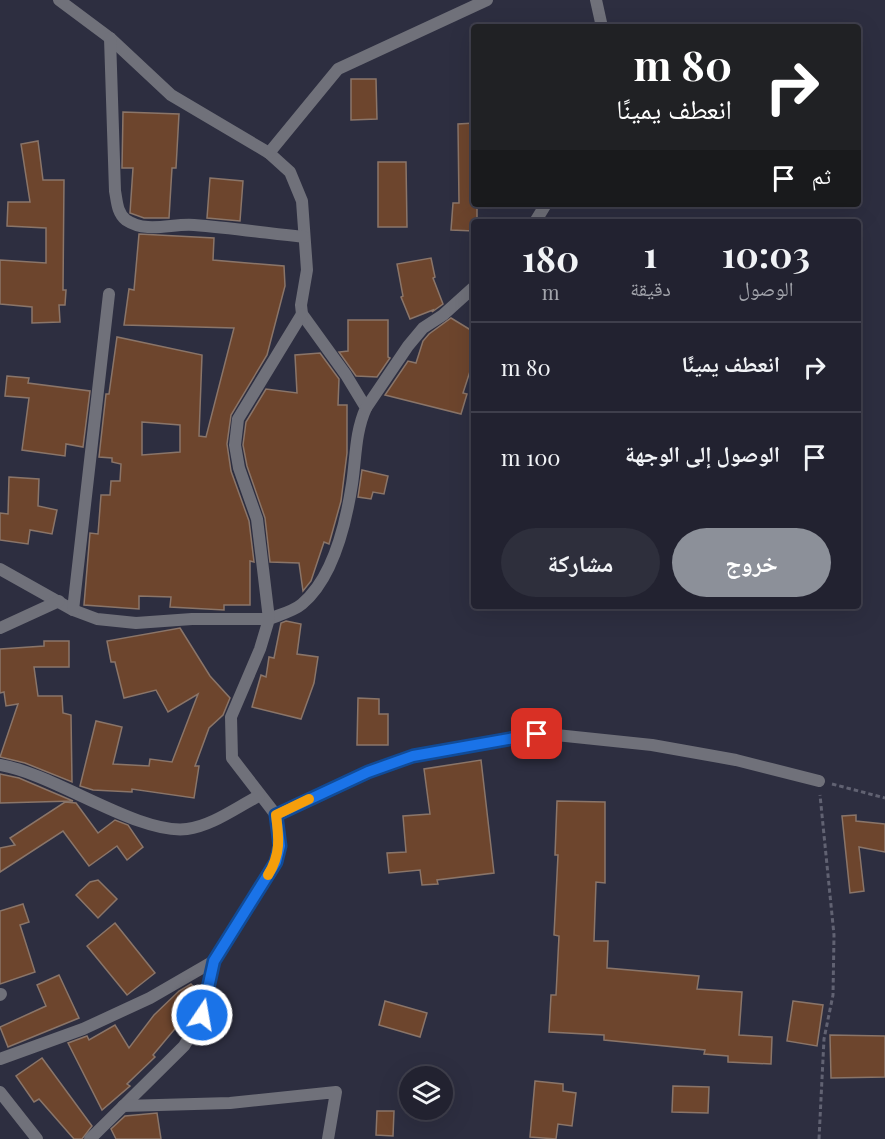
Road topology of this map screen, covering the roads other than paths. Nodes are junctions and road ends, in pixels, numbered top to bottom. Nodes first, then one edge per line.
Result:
1 (59, 0) edge
2 (487, 0) edge
3 (596, 0) edge
4 (601, 24) edge
5 (110, 38) junction
6 (269, 153) junction
7 (304, 237) junction
8 (471, 291) edge
9 (109, 294) dead end
10 (302, 314) junction
11 (366, 408) junction
12 (0, 569) edge
13 (59, 601) junction
14 (73, 610) junction
15 (269, 619) junction
16 (0, 628) edge
17 (0, 765) edge
18 (819, 781) road end
19 (259, 796) junction
20 (276, 815) junction
21 (214, 961) junction
22 (0, 1059) edge
23 (0, 1092) edge
24 (123, 1106) junction
25 (38, 1139) edge
26 (90, 1139) edge
27 (328, 1139) edge

1 - 5 street
2 - 6 street
3 - 4 street
5 - 6 street
5 - 7 street
6 - 7 street
7 - 10 street
8 - 11 street
9 - 14 street
10 - 11 street
10 - 15 street
11 - 15 street
12 - 13 street
13 - 14 street
13 - 16 street
14 - 15 street
15 - 19 street
17 - 19 street
18 - 20 street
19 - 20 street
20 - 21 street
21 - 22 street
21 - 24 street
23 - 25 street
24 - 26 street
24 - 27 street

